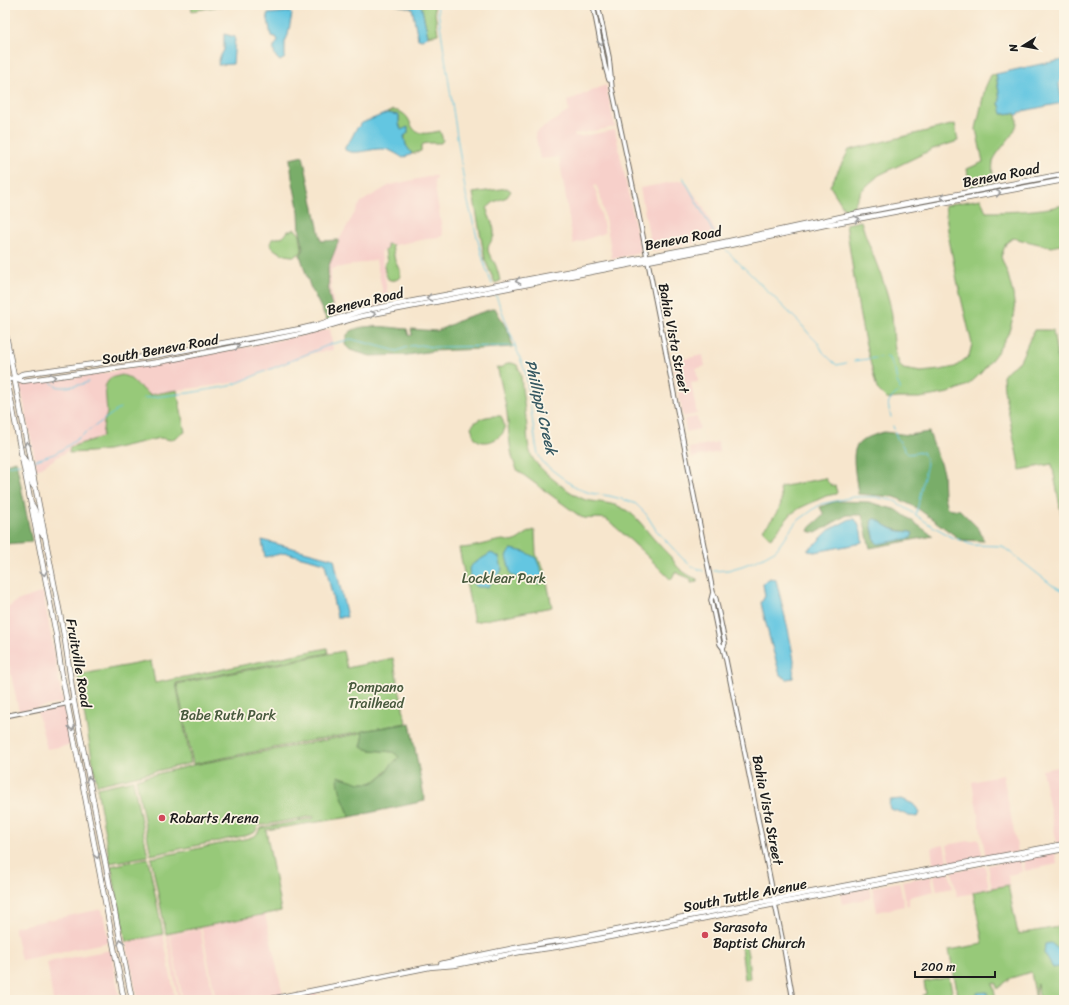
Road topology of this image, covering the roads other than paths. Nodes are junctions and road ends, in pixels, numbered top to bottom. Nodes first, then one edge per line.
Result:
1 (593, 5) edge
2 (598, 5) edge
3 (612, 88) junction
4 (1064, 174) edge
5 (1064, 180) edge
6 (789, 230) junction
7 (647, 259) junction
8 (5, 330) edge
9 (308, 330) joint
10 (5, 369) edge
11 (15, 378) junction
12 (6, 380) edge
13 (22, 456) junction
14 (36, 489) junction
15 (31, 504) junction
16 (45, 536) junction
17 (38, 541) junction
18 (48, 555) junction
19 (74, 702) junction
20 (68, 704) junction
21 (5, 716) edge
22 (1064, 844) edge
23 (1064, 849) edge
24 (775, 902) junction
25 (124, 1000) edge
26 (132, 1000) edge
27 (266, 1000) edge
28 (793, 1000) edge

1 -> 3 street, Bahia Vista Street
2 - 3 street, Bahia Vista Street
3 - 7 street, Bahia Vista Street
4 -> 6 main road, Beneva Road
6 -> 5 main road, Beneva Road
6 - 7 main road, Beneva Road
7 - 9 main road, Beneva Road
7 - 24 street, Bahia Vista Street
8 - 11 main road, Fruitville Road
9 - 11 main road, South Beneva Road
10 - 12 main road, Fruitville Road
11 - 12 main road, South Beneva Road
14 -> 11 main road, Fruitville Road
12 - 13 main road, Fruitville Road
13 - 14 main road
13 - 15 main road, Fruitville Road
14 - 16 main road, Fruitville Road
15 - 16 main road
15 - 17 main road, Fruitville Road
16 - 18 main road, Fruitville Road
17 - 18 main road
17 -> 20 main road, Fruitville Road
18 - 19 main road, Fruitville Road
19 - 20 street
26 -> 19 main road, Fruitville Road
20 - 21 street
20 -> 25 main road, Fruitville Road
22 - 24 main road, South Tuttle Avenue
23 - 24 main road, South Tuttle Avenue
24 - 27 main road, South Tuttle Avenue
24 - 28 street, Bahia Vista Street

